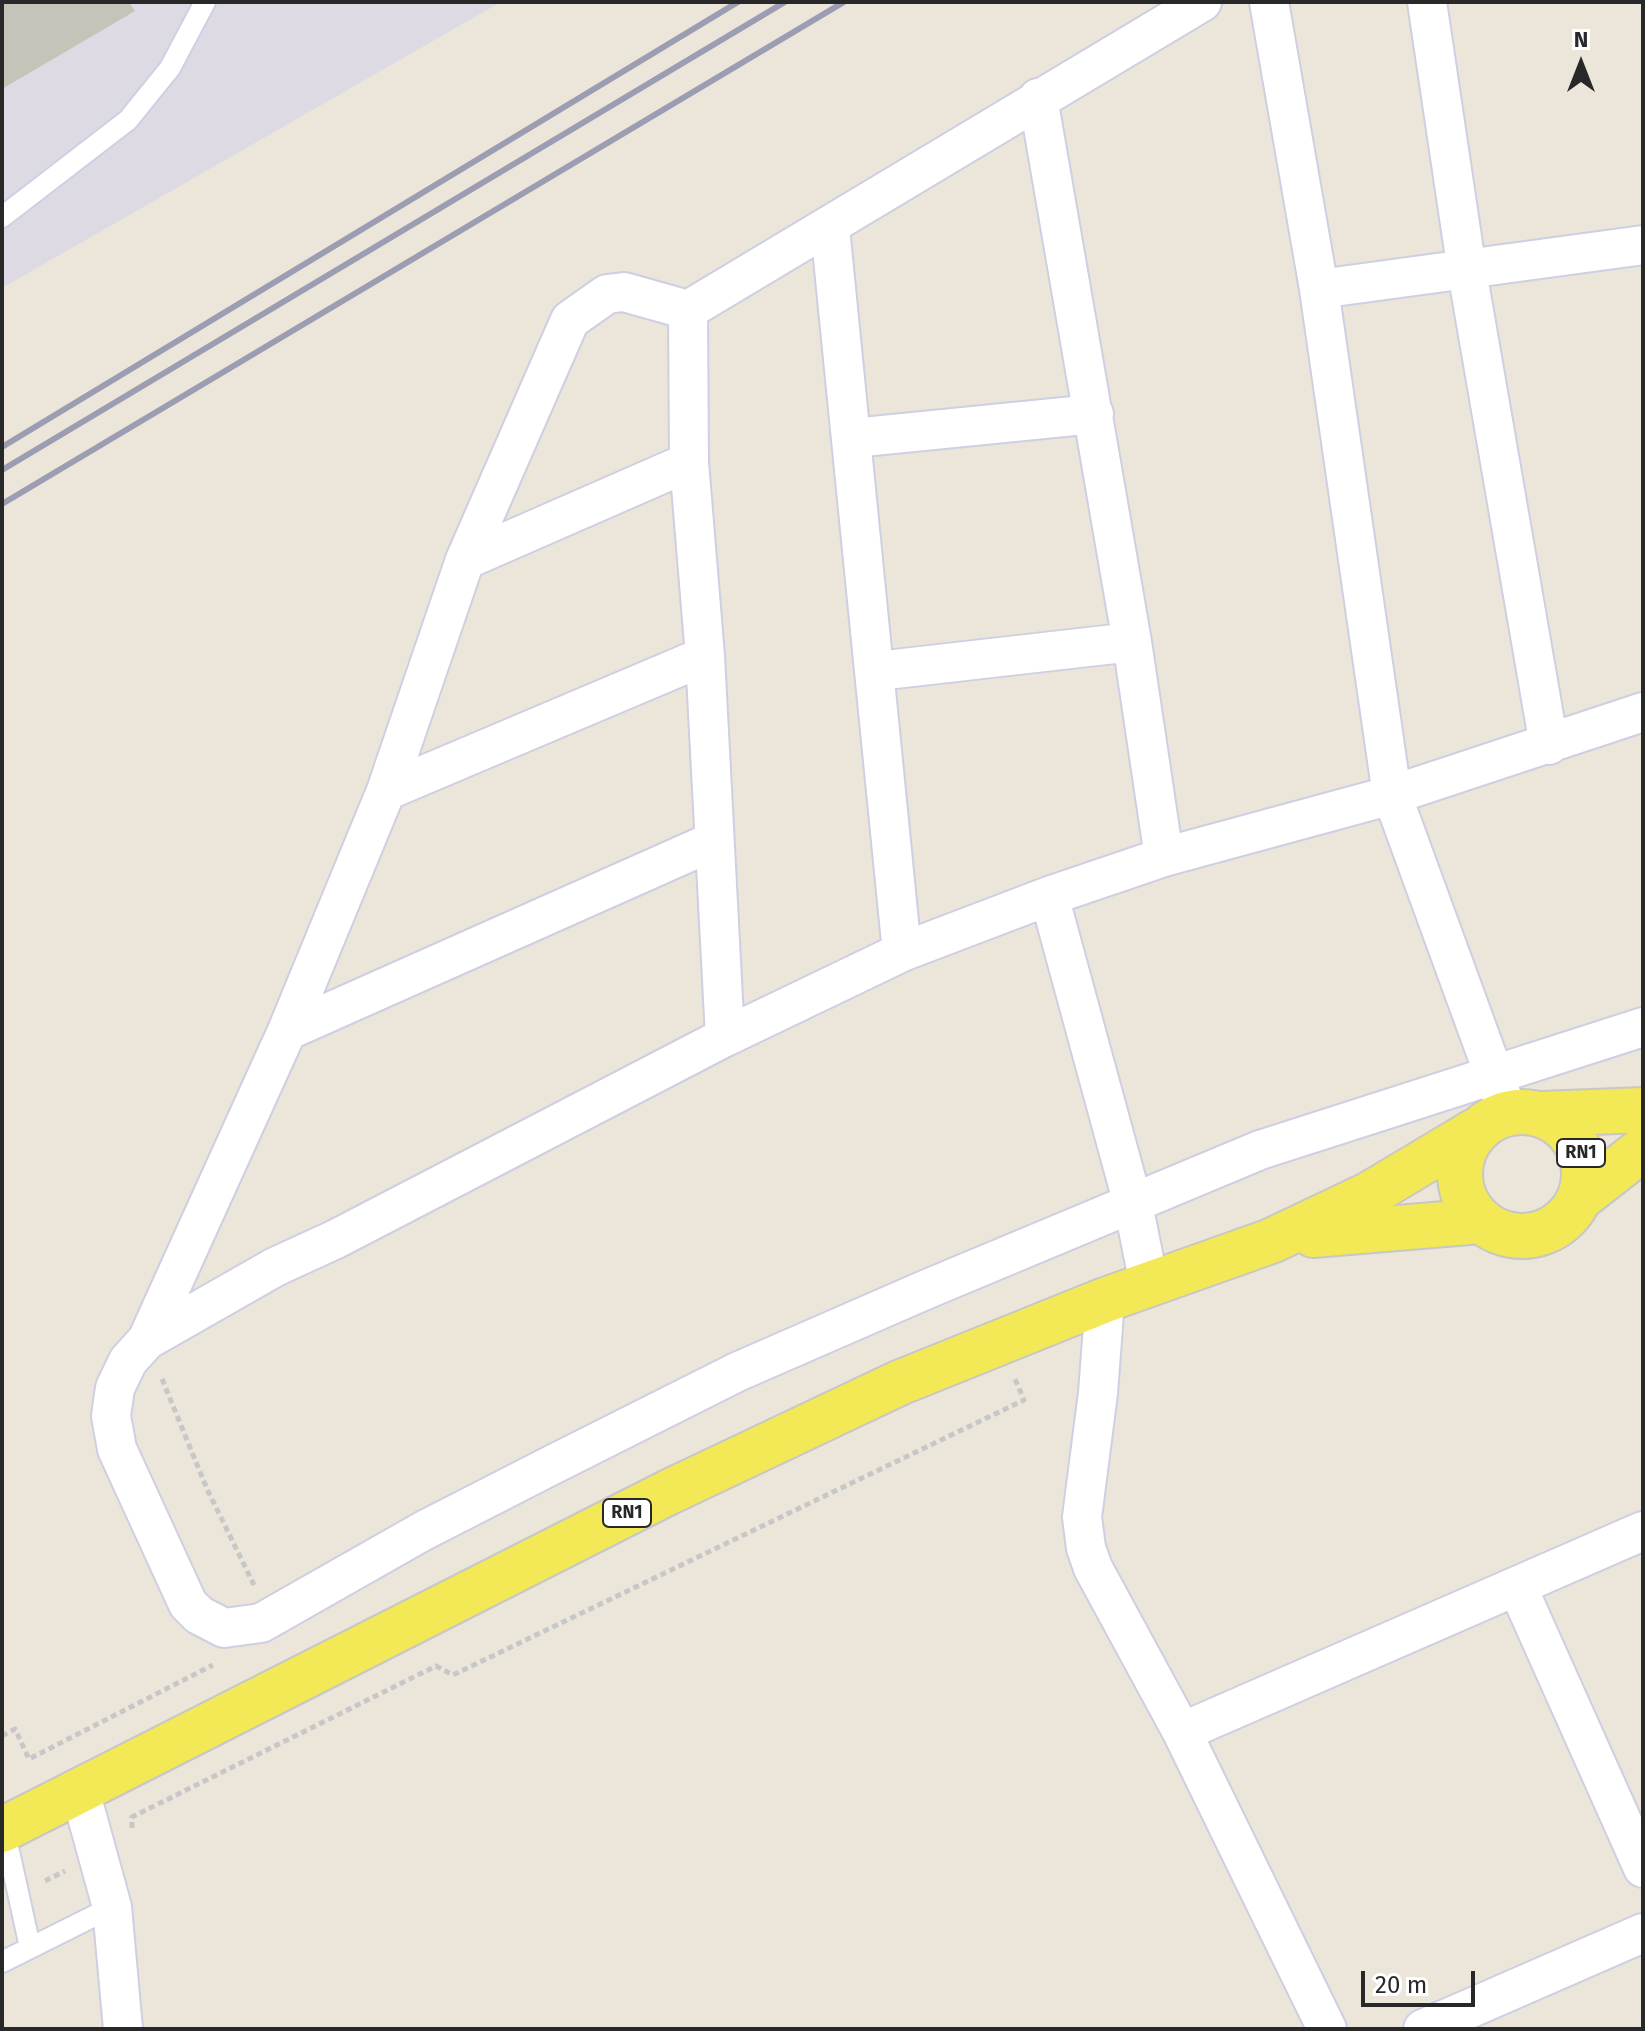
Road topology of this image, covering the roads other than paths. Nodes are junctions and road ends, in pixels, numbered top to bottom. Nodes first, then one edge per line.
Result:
1 (205, 2) edge
2 (1202, 2) edge
3 (1269, 2) edge
4 (1427, 2) edge
5 (1038, 98) junction
6 (2, 217) edge
7 (830, 228) junction
8 (1643, 245) edge
9 (1467, 271) junction
10 (1319, 289) junction
11 (688, 310) junction
12 (1094, 414) junction
13 (853, 438) junction
14 (689, 462) junction
15 (465, 560) junction
16 (1132, 642) junction
17 (705, 656) junction
18 (877, 671) junction
19 (1643, 712) edge
20 (1549, 745) junction
21 (386, 791) junction
22 (1392, 795) junction
23 (714, 841) junction
24 (1164, 857) junction
25 (1049, 896) junction
26 (902, 952) junction
27 (1643, 1027) edge
28 (287, 1031) junction
29 (725, 1037) junction
30 (1504, 1108) junction
31 (1643, 1110) edge
32 (1643, 1149) edge
33 (1579, 1199) junction
34 (1133, 1204) junction
35 (1481, 1221) junction
36 (1271, 1241) junction
37 (1149, 1284) junction
38 (1105, 1300) junction
39 (147, 1340) junction
40 (1643, 1531) edge
41 (1517, 1586) junction
42 (1182, 1732) junction
43 (80, 1791) junction
44 (3, 1830) edge
45 (1643, 1868) edge
46 (112, 1907) junction
47 (1643, 1933) edge
48 (30, 1947) junction
49 (2, 1962) edge
50 (123, 2029) edge
51 (1327, 2029) edge
52 (1423, 2029) edge

1 - 6 lane
2 - 5 street
3 - 10 street
4 - 9 street
5 - 7 street
5 - 12 street
7 - 11 street
7 - 13 street
8 - 9 street
9 - 10 street
9 - 20 street
10 - 22 street
11 - 14 street
11 - 15 street
12 - 13 street
12 - 16 street
13 - 18 street
14 - 15 street
14 - 17 street
15 - 21 street
16 - 18 street
16 - 24 street
17 - 21 street
17 - 23 street
18 - 26 street
19 - 20 street
20 - 22 street
21 - 28 street
22 - 24 street
22 - 30 street
23 - 28 street
23 - 29 street
24 - 25 street
25 - 26 street
25 - 34 street
26 - 29 street
27 - 30 street
28 - 39 street
29 - 39 street
30 - 31 main road, RN1
30 - 33 main road, RN1
30 - 34 street
30 - 35 main road
30 - 36 main road, RN1
32 - 33 main road, RN1
33 - 35 main road, RN1
34 - 37 street
34 - 39 street
35 - 36 main road, RN1
36 - 37 main road, RN1
37 - 38 main road, RN1
38 - 42 street
38 - 43 main road, RN1
40 - 41 street
41 - 42 street
41 - 45 street
42 - 51 street
43 - 44 main road, RN1
43 - 46 street
44 - 48 lane
46 - 48 lane
46 - 50 street
47 - 52 street
48 - 49 lane

